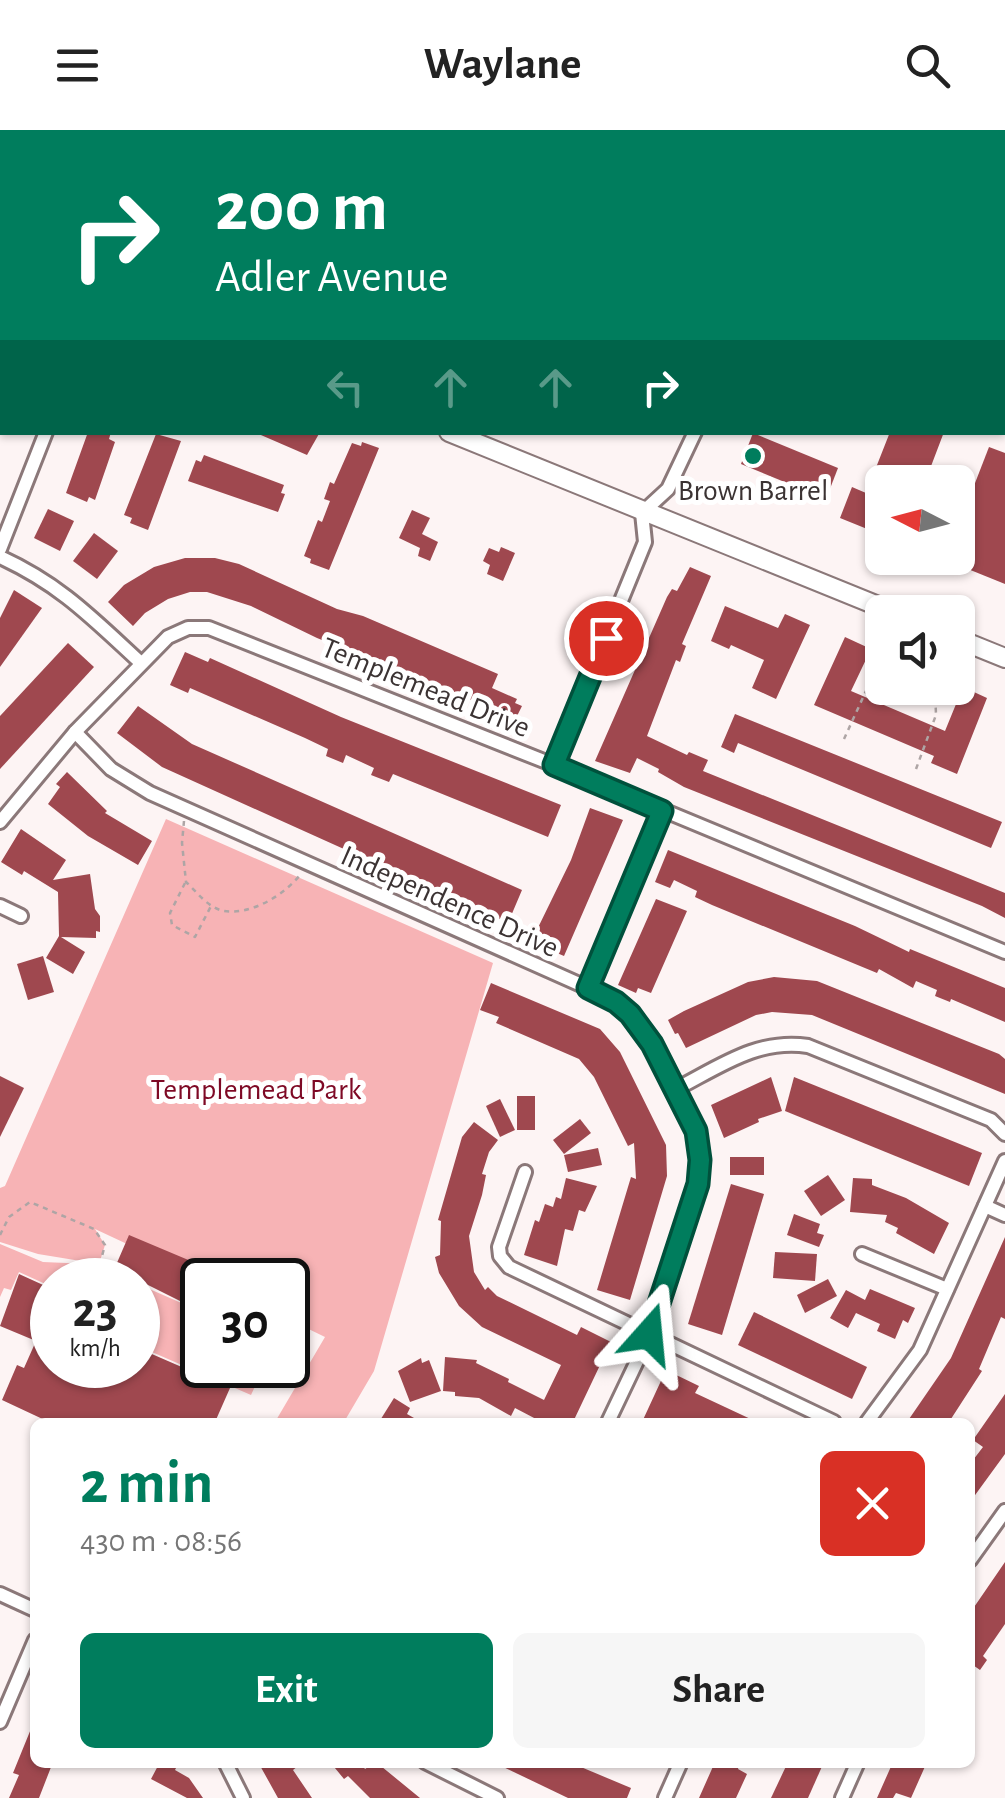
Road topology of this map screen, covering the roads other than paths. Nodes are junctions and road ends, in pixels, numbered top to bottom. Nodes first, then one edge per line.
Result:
1 (45, 435) edge
2 (456, 435) edge
3 (694, 435) edge
4 (642, 513) junction
5 (0, 549) edge
6 (0, 557) edge
7 (865, 600) edge
8 (975, 646) edge
9 (1005, 658) edge
10 (140, 663) junction
11 (75, 732) junction
12 (554, 765) junction
13 (662, 811) junction
14 (0, 822) edge
15 (0, 906) edge
16 (21, 916) dead end
17 (1005, 952) edge
18 (588, 988) junction
19 (676, 1089) junction
20 (1005, 1134) edge
21 (1005, 1161) edge
22 (525, 1172) dead end
23 (985, 1206) junction
24 (1005, 1214) edge
25 (862, 1254) dead end
26 (947, 1289) junction
27 (649, 1334) junction
28 (610, 1418) edge
29 (826, 1418) edge
30 (870, 1418) edge
31 (1005, 1510) edge
32 (975, 1553) edge
33 (0, 1594) edge
34 (30, 1608) edge
35 (30, 1652) edge
36 (0, 1722) edge
37 (228, 1768) edge
38 (437, 1768) edge
39 (678, 1768) edge
40 (855, 1768) edge
41 (244, 1798) edge
42 (498, 1798) edge
43 (665, 1798) edge
44 (842, 1798) edge

1 - 5 street
2 - 4 main road
3 - 4 street
4 - 7 main road
4 - 12 street
6 - 10 street
8 - 9 main road
10 - 11 street, Templemead Drive
10 - 12 street, Templemead Drive
11 - 14 street, Templemead Drive
11 - 18 street, Independence Drive
12 - 13 street, Templemead Drive
13 - 17 street, Templemead Drive
13 - 18 street
15 - 16 street
18 - 19 street, Independence Drive
19 - 20 street
19 - 27 street, Independence Drive
21 - 23 street
22 - 27 street
23 - 24 street
23 - 26 street
25 - 26 street
26 - 30 street
27 - 28 street, Independence Drive
27 - 29 street
31 - 32 street
33 - 34 street
35 - 36 street
37 - 41 street
38 - 42 street
39 - 43 street
40 - 44 street

